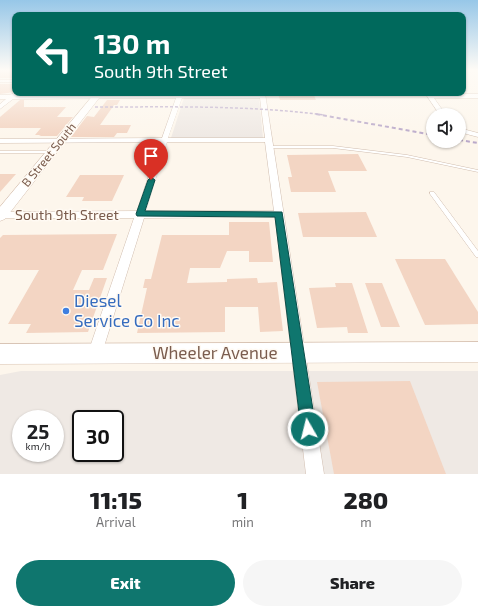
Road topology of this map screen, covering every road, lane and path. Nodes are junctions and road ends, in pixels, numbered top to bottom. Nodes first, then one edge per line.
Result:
1 (12, 95) edge
2 (14, 96) edge
3 (96, 96) edge
4 (179, 96) edge
5 (262, 96) edge
6 (430, 96) edge
7 (466, 96) edge
8 (478, 96) edge
9 (0, 97) edge
10 (0, 106) edge
11 (438, 108) edge
12 (466, 132) edge
13 (478, 135) edge
14 (0, 141) edge
15 (60, 141) junction
16 (164, 141) junction
17 (269, 144) junction
18 (0, 152) edge
19 (52, 152) junction
20 (478, 171) edge
21 (432, 193) dead end
22 (140, 214) junction
23 (279, 214) junction
24 (0, 215) edge
25 (478, 255) edge
26 (478, 352) edge
27 (95, 353) junction
28 (297, 353) junction
29 (0, 354) edge
30 (315, 474) edge

1 - 9 street
2 - 10 street
3 - 15 main road, B Street South
4 - 16 street
5 - 17 street
6 - 11 street
7 - 8 street
12 - 13 street
14 - 15 street
15 - 16 street
15 - 19 main road, B Street South
16 - 17 street
16 - 22 street
17 - 20 lane
17 - 23 street
18 - 19 lane
19 - 24 main road, B Street South
21 - 25 lane
22 - 23 street, South 9th Street
22 - 24 street, South 9th Street
22 - 27 street
23 - 28 street
26 - 28 main road, Wheeler Avenue
27 - 28 main road, Wheeler Avenue
27 - 29 main road, Wheeler Avenue
28 - 30 street

